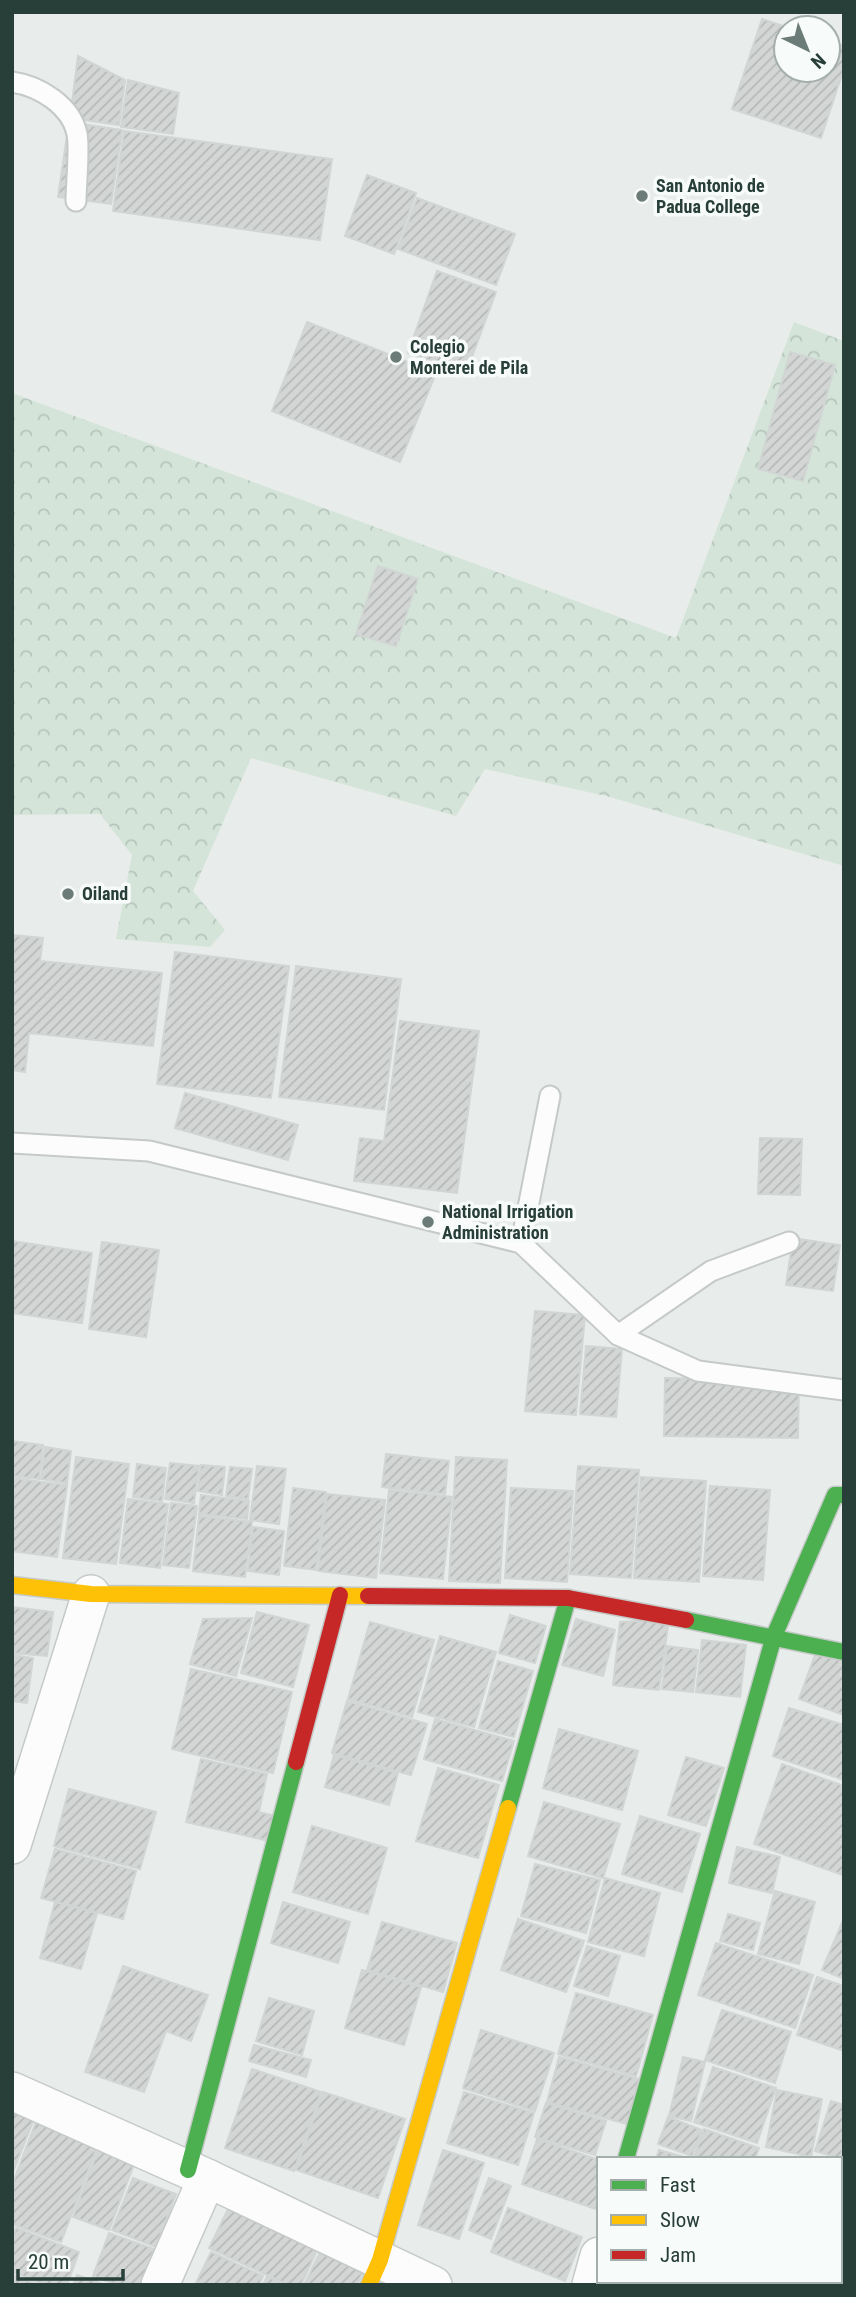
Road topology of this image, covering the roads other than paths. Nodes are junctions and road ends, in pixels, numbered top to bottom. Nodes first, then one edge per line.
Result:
1 (12, 82) edge
2 (76, 201) dead end
3 (550, 1096) dead end
4 (12, 1143) edge
5 (789, 1242) dead end
6 (521, 1243) junction
7 (618, 1335) junction
8 (844, 1390) edge
9 (844, 1474) edge
10 (839, 1495) edge
11 (12, 1585) edge
12 (92, 1594) junction
13 (340, 1595) junction
14 (568, 1598) junction
15 (774, 1636) junction
16 (844, 1652) edge
17 (12, 1845) edge
18 (12, 2091) edge
19 (627, 2157) edge
20 (198, 2174) junction
21 (597, 2263) edge
22 (375, 2272) edge
23 (160, 2285) edge
24 (433, 2285) edge
25 (591, 2285) edge

1 - 2 lane
3 - 6 lane
4 - 6 lane
5 - 7 lane
6 - 7 lane
7 - 8 lane
9 - 10 lane
10 - 15 street
11 - 12 street
12 - 13 street
12 - 17 street
13 - 14 street
13 - 20 street
14 - 15 street
14 - 22 street
15 - 16 street
15 - 19 street
18 - 20 street
20 - 22 street
20 - 23 street
21 - 25 street
22 - 24 street

